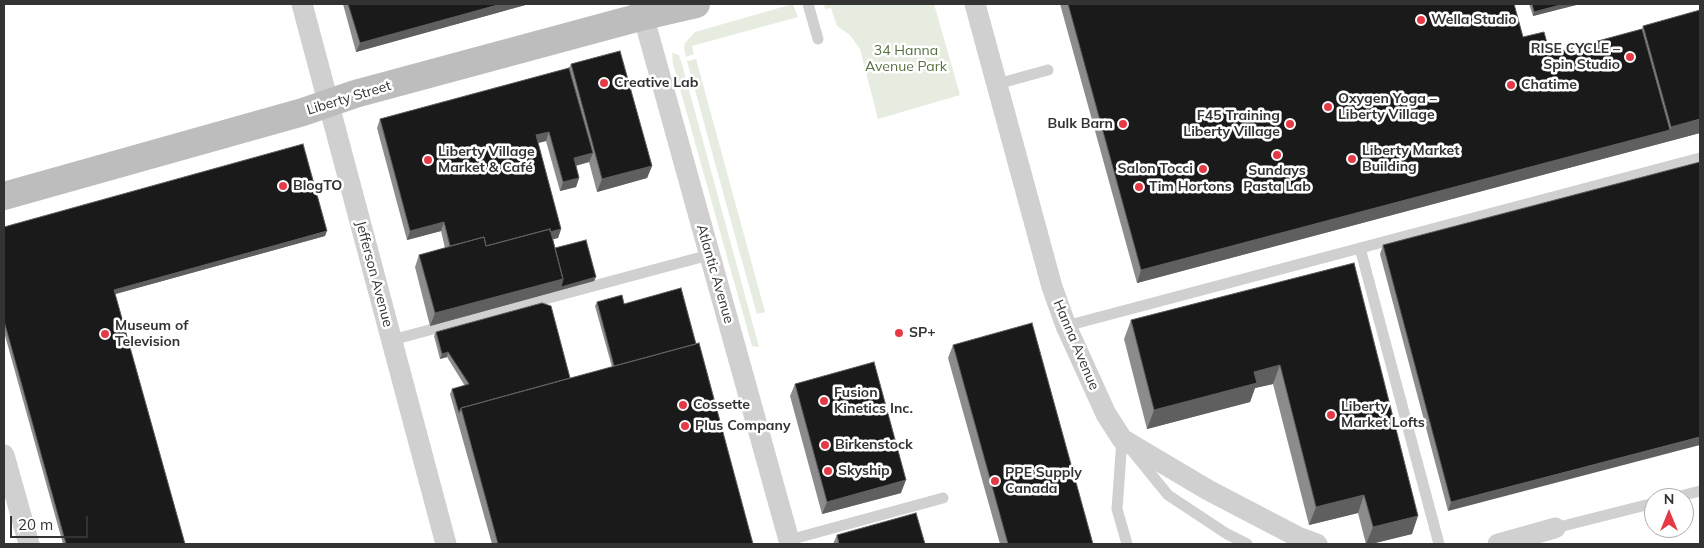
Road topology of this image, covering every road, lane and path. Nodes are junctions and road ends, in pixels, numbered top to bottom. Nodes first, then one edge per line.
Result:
1 (302, 4) edge
2 (696, 4) edge
3 (808, 4) edge
4 (975, 4) edge
5 (642, 10) edge
6 (818, 39) dead end
7 (1048, 70) dead end
8 (997, 84) junction
9 (328, 104) junction
10 (1700, 158) edge
11 (4, 196) edge
12 (1360, 248) junction
13 (709, 255) junction
14 (1066, 326) junction
15 (392, 340) junction
16 (1122, 439) junction
17 (4, 455) edge
18 (943, 498) dead end
19 (1644, 506) edge
20 (1555, 528) joint
21 (790, 542) edge
22 (29, 544) edge
23 (446, 544) edge
24 (1127, 544) edge
25 (1247, 544) edge
26 (1318, 544) edge
27 (1439, 544) edge
28 (1498, 544) edge

1 - 9 street, Jefferson Avenue
2 - 5 street, Liberty Street
3 - 6 lane
4 - 8 street, Hanna Avenue
5 - 9 street, Liberty Street
5 - 13 street, Atlantic Avenue
7 - 8 lane
8 - 14 street, Hanna Avenue
9 - 11 street, Liberty Street
9 - 15 street, Jefferson Avenue
10 - 12 lane
12 - 14 lane
12 - 27 lane
13 - 15 lane
13 - 21 street, Atlantic Avenue
14 - 16 street, Hanna Avenue
15 - 23 street, Jefferson Avenue
16 - 24 lane
16 - 25 lane
16 - 26 street, Hanna Avenue
17 - 22 street
18 - 21 lane
19 - 20 lane
20 - 28 street

